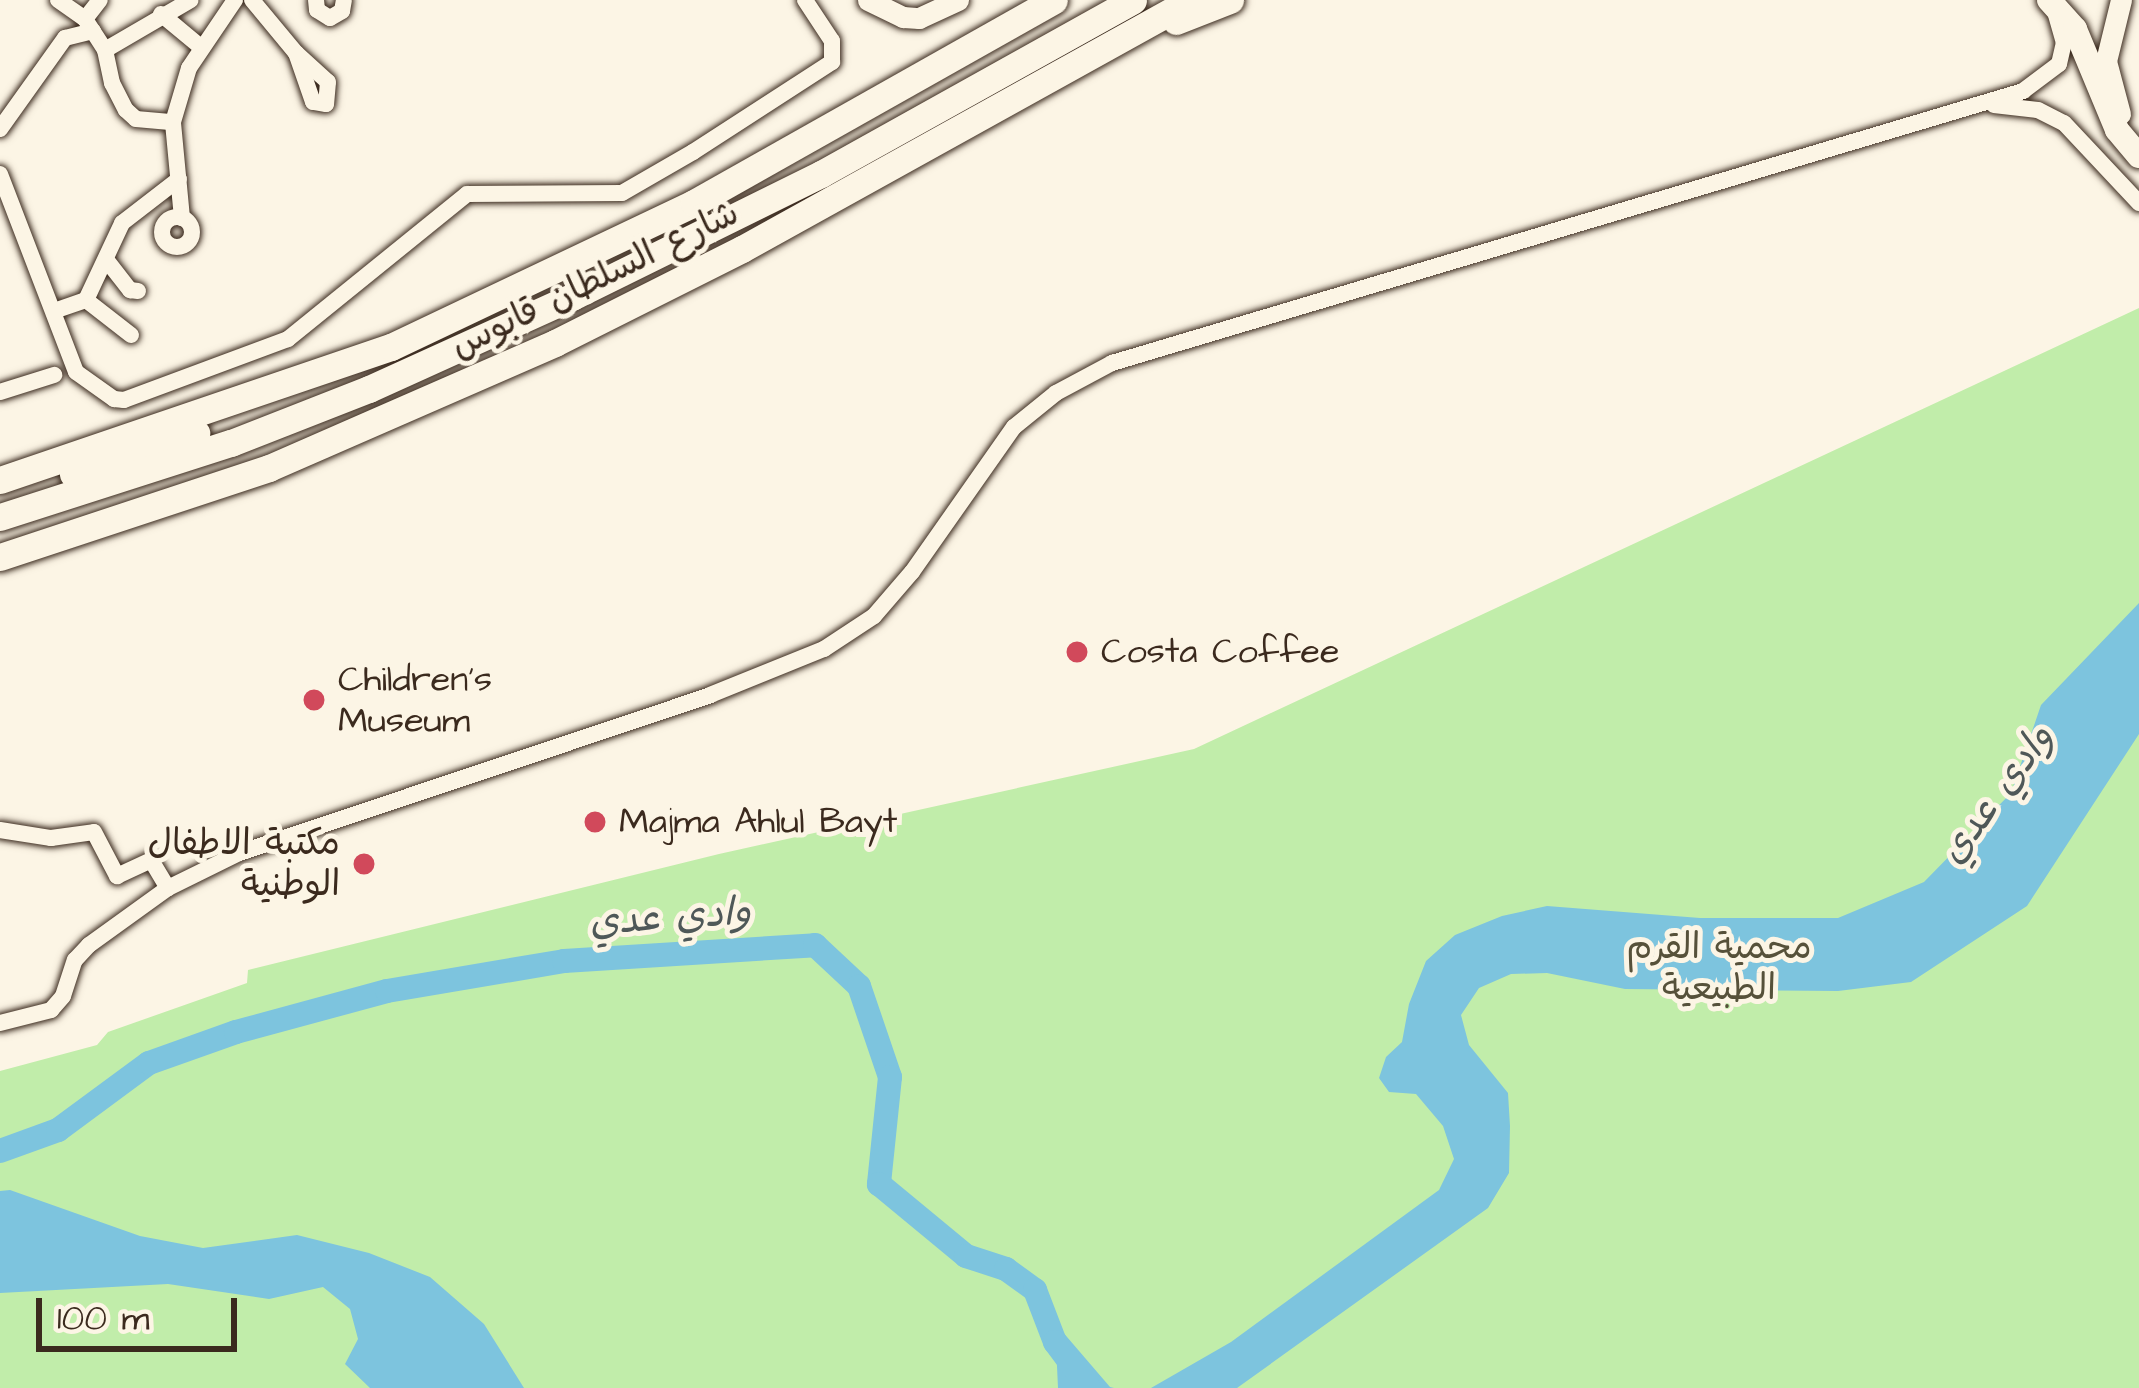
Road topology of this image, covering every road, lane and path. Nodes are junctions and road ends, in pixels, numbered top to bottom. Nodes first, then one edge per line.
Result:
1 (58, 0) edge
2 (100, 0) edge
3 (191, 0) edge
4 (235, 0) edge
5 (252, 0) edge
6 (316, 0) edge
7 (344, 0) edge
8 (805, 0) edge
9 (868, 0) edge
10 (958, 0) edge
11 (1054, 0) edge
12 (1074, 0) edge
13 (1133, 0) edge
14 (1191, 0) edge
15 (1230, 0) edge
16 (2047, 0) edge
17 (2121, 0) edge
18 (161, 14) junction
19 (89, 25) junction
20 (202, 48) junction
21 (1105, 49) junction
22 (105, 50) junction
23 (296, 53) dead end
24 (1975, 104) junction
25 (173, 122) junction
26 (0, 128) edge
27 (2139, 153) edge
28 (0, 174) edge
29 (820, 174) junction
30 (179, 179) junction
31 (2139, 202) edge
32 (182, 218) dead end
33 (108, 262) junction
34 (138, 291) dead end
35 (572, 297) junction
36 (86, 300) junction
37 (54, 311) junction
38 (131, 335) dead end
39 (54, 375) dead end
40 (0, 392) edge
41 (0, 480) edge
42 (0, 498) edge
43 (0, 517) edge
44 (0, 557) edge
45 (0, 830) edge
46 (168, 888) junction
47 (0, 1023) edge

1 - 19 street
2 - 19 street
3 - 18 street
4 - 20 street
5 - 23 street
6 - 7 street
8 - 37 street
9 - 10 main road
11 - 41 highway
12 - 29 highway
13 - 29 highway, شارع السلطان قابوس
14 - 21 highway, شارع السلطان قابوس
15 - 21 highway
16 - 24 street
16 - 27 main road
17 - 27 main road
18 - 20 street
18 - 22 street
19 - 22 street
19 - 26 street
20 - 25 street
21 - 44 highway, شارع السلطان قابوس
22 - 25 street
24 - 31 street
24 - 46 street
25 - 30 street
28 - 37 street
29 - 35 highway, شارع السلطان قابوس
30 - 32 street
30 - 33 street
33 - 34 street
33 - 36 street
35 - 42 highway
35 - 43 highway, شارع السلطان قابوس
36 - 37 street
36 - 38 street
39 - 40 street
45 - 46 street
46 - 47 street

